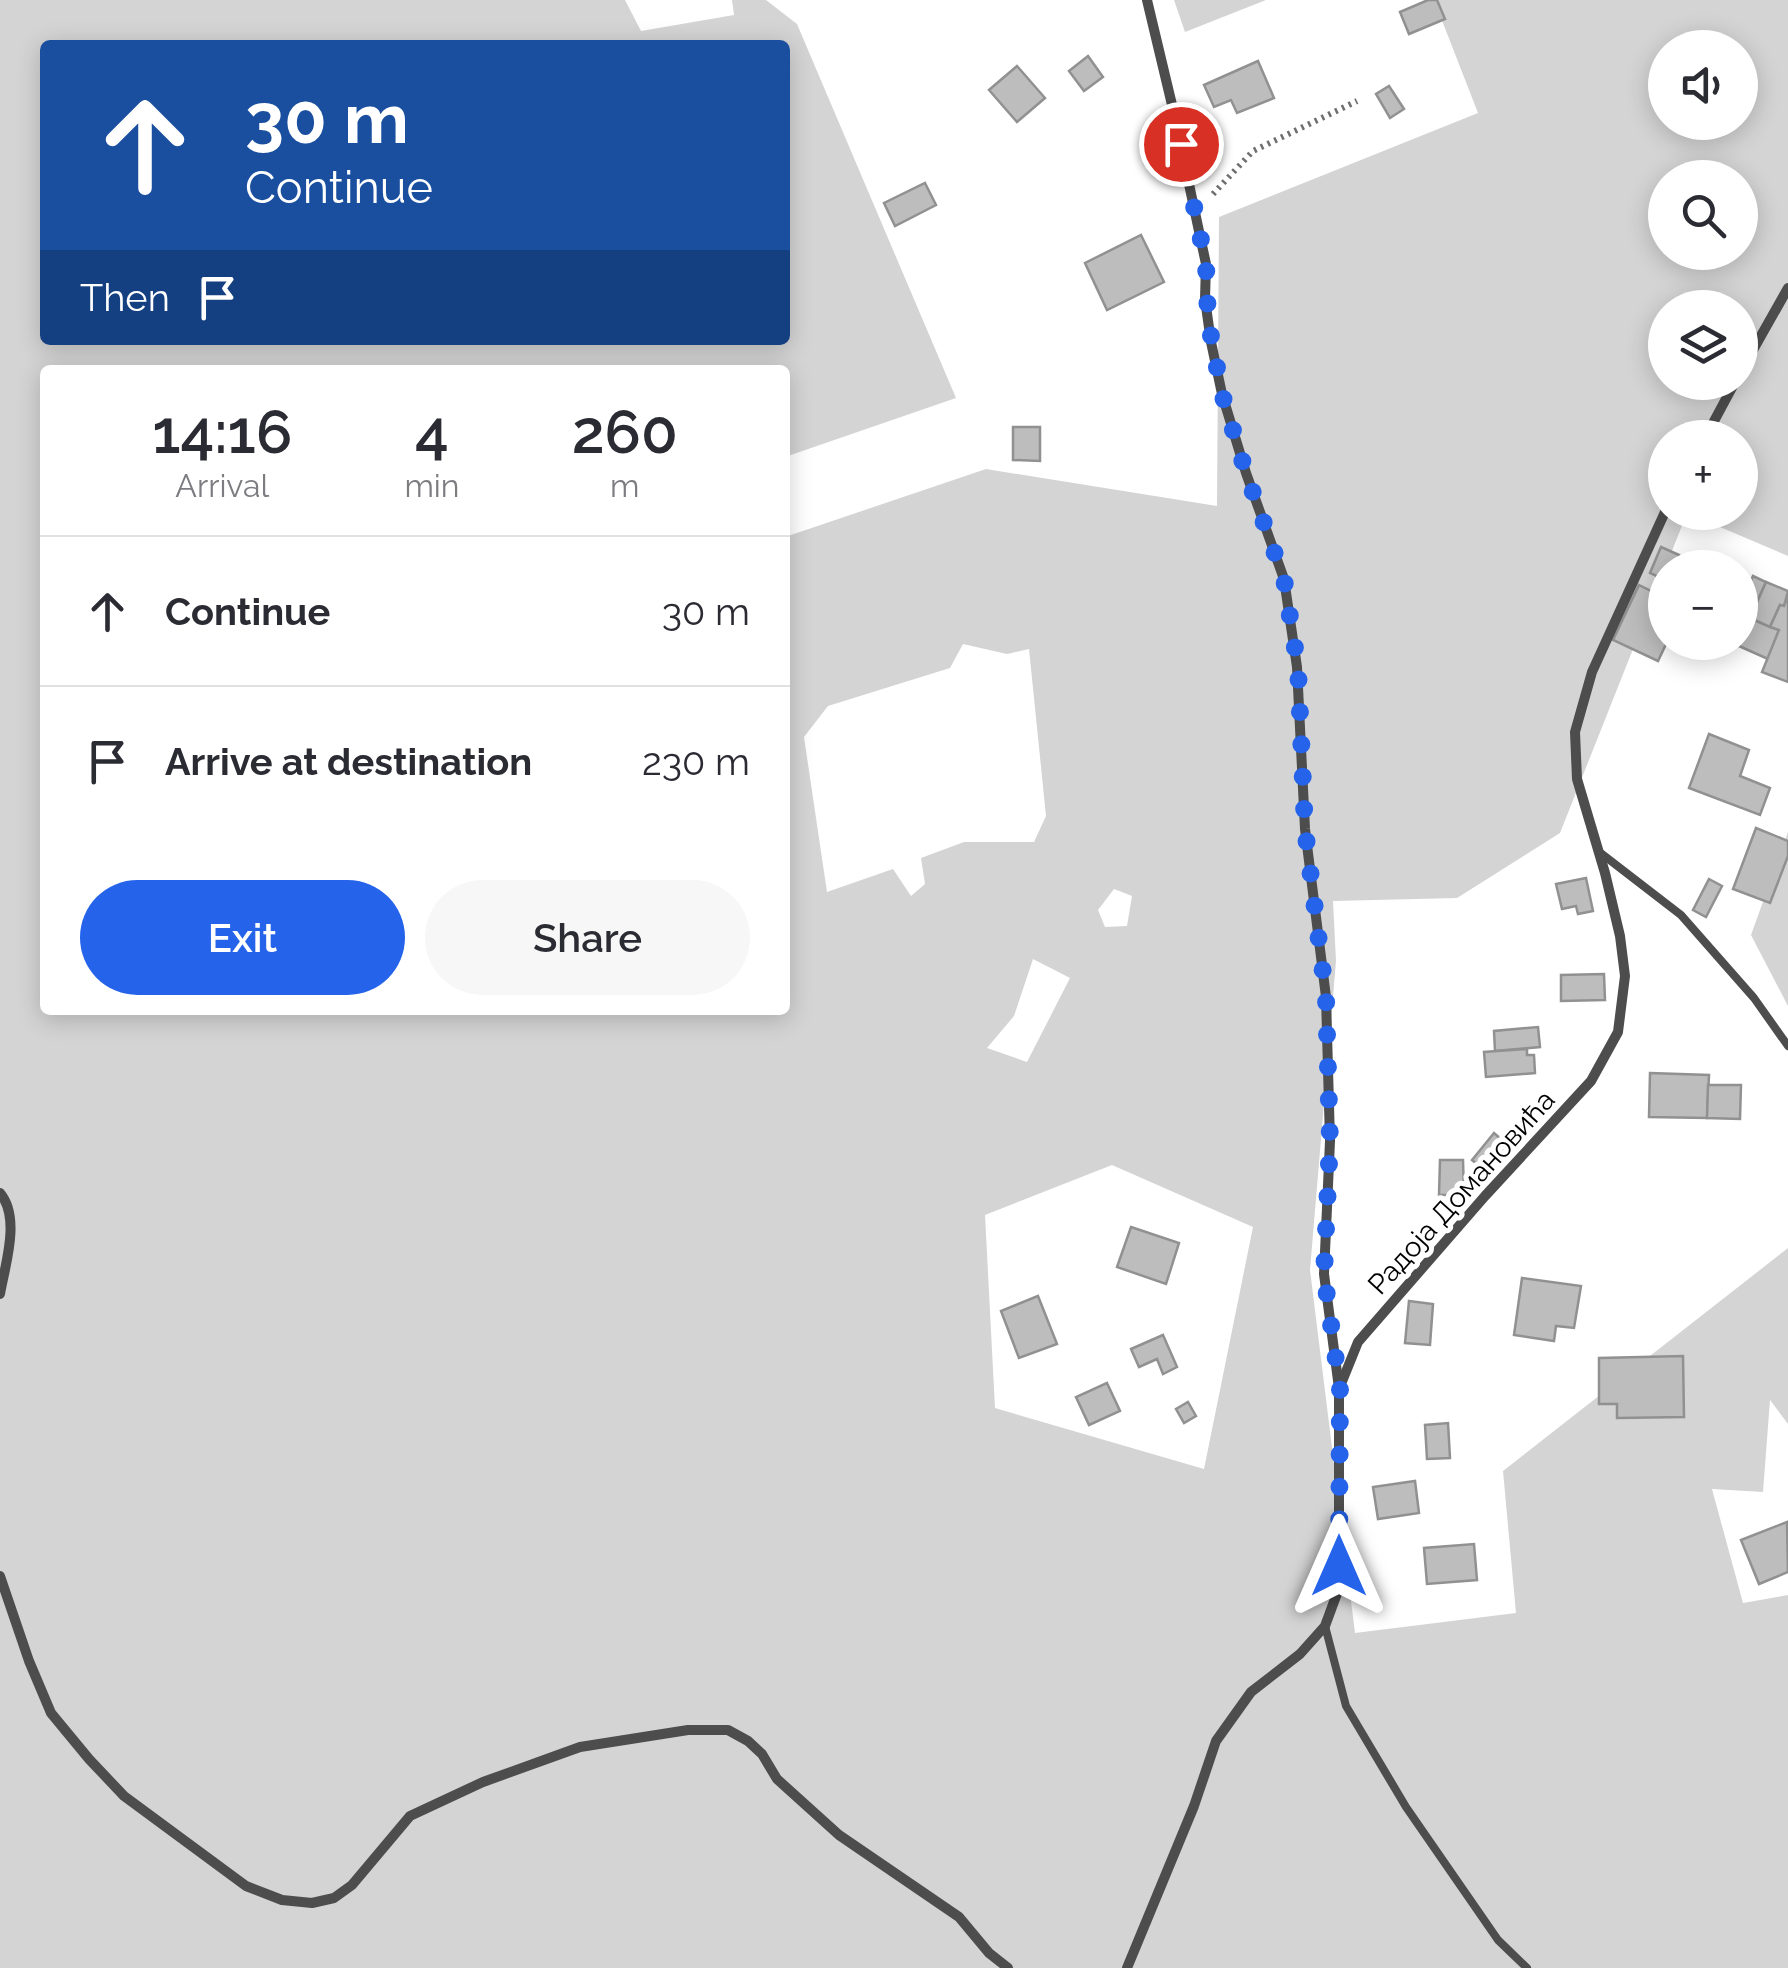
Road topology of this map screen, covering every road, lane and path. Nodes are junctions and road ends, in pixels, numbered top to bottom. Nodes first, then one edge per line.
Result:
1 (1147, 0) edge
2 (1357, 101) dead end
3 (1196, 214) junction
4 (1788, 288) edge
5 (1758, 342) edge
6 (1657, 530) edge
7 (1598, 850) junction
8 (1788, 1046) edge
9 (0, 1194) edge
10 (0, 1294) edge
11 (1340, 1389) junction
12 (0, 1576) edge
13 (1325, 1626) junction
14 (1008, 1968) edge
15 (1127, 1968) edge
16 (1527, 1968) edge

1 - 3 street
2 - 3 path
3 - 11 street
4 - 5 street
6 - 7 street, Радоја Домановића
7 - 8 lane
7 - 11 street, Радоја Домановића
9 - 10 street
11 - 13 street, Радоја Домановића
12 - 14 street
13 - 15 street, Радоја Домановића
13 - 16 lane

